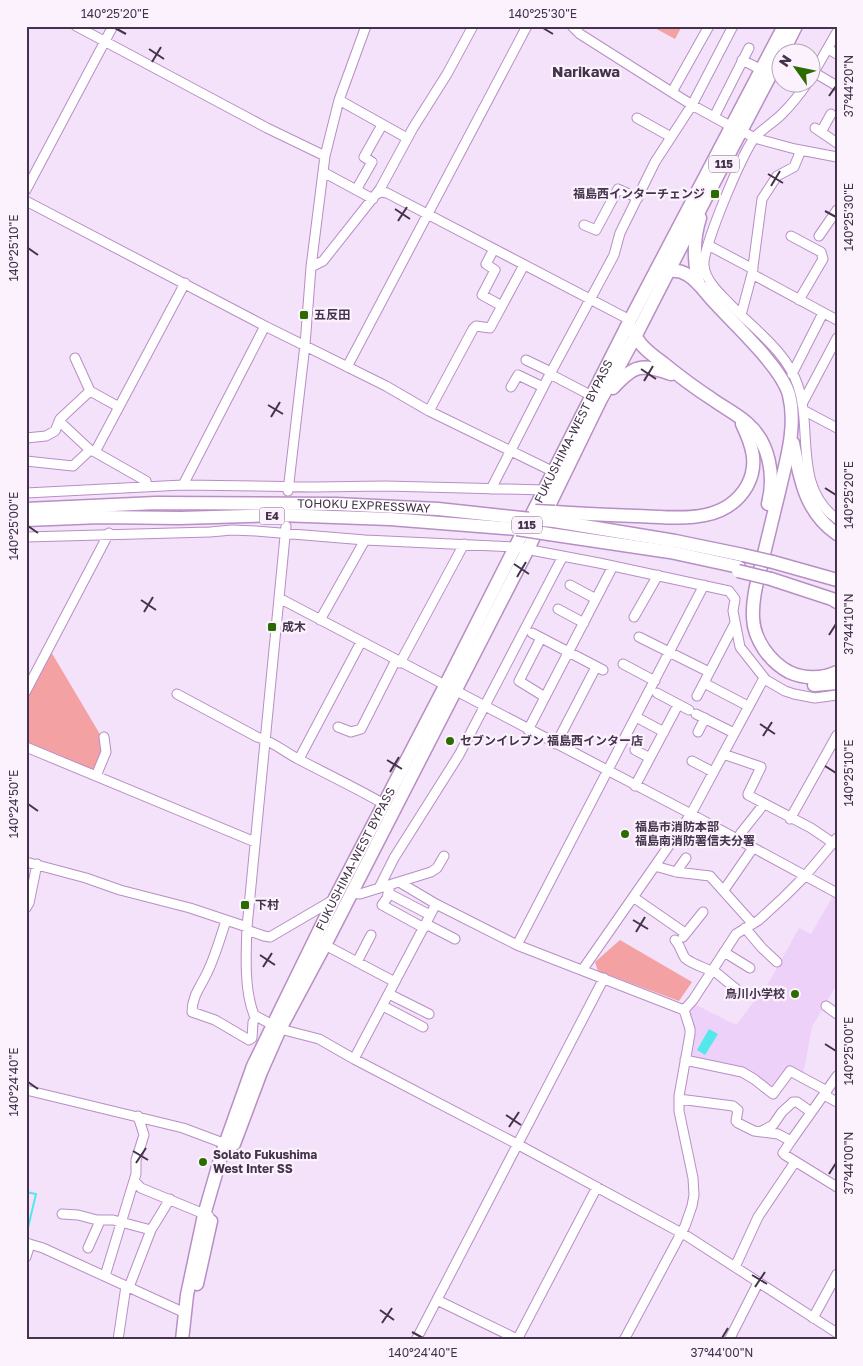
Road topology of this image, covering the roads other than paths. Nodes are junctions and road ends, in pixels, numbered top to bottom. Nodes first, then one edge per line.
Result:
1 (76, 26) edge
2 (113, 26) edge
3 (366, 26) edge
4 (473, 26) edge
5 (527, 26) edge
6 (572, 26) edge
7 (708, 26) edge
8 (784, 26) edge
9 (796, 26) edge
10 (731, 27) edge
11 (837, 32) edge
12 (788, 42) edge
13 (104, 43) junction
14 (749, 48) dead end
15 (828, 49) junction
16 (837, 54) edge
17 (742, 60) junction
18 (820, 63) edge
19 (762, 70) junction
20 (770, 74) edge
21 (820, 81) edge
22 (837, 86) edge
23 (672, 92) junction
24 (801, 92) edge
25 (339, 100) junction
26 (692, 105) junction
27 (831, 114) dead end
28 (714, 117) junction
29 (637, 118) dead end
30 (382, 125) junction
31 (737, 129) junction
32 (671, 137) junction
33 (407, 138) junction
34 (756, 138) junction
35 (837, 144) edge
36 (801, 150) junction
37 (325, 156) junction
38 (834, 157) edge
39 (323, 172) junction
40 (26, 190) edge
41 (356, 190) junction
42 (708, 192) junction
43 (375, 197) junction
44 (638, 198) junction
45 (26, 200) edge
46 (837, 210) edge
47 (427, 215) junction
48 (584, 225) dead end
49 (791, 236) dead end
50 (820, 236) dead end
51 (708, 245) junction
52 (494, 249) junction
53 (524, 264) junction
54 (311, 267) junction
55 (668, 271) junction
56 (752, 271) junction
57 (653, 277) junction
58 (698, 282) junction
59 (185, 283) junction
60 (591, 299) junction
61 (799, 300) junction
62 (502, 306) junction
63 (824, 313) junction
64 (741, 315) junction
65 (630, 320) junction
66 (837, 320) edge
67 (265, 326) junction
68 (635, 338) junction
69 (837, 338) edge
70 (305, 345) junction
71 (75, 358) dead end
72 (526, 360) dead end
73 (347, 367) junction
74 (550, 373) junction
75 (792, 374) junction
76 (683, 379) junction
77 (543, 387) junction
78 (511, 388) dead end
79 (90, 391) junction
80 (596, 399) junction
81 (119, 407) junction
82 (803, 407) junction
83 (429, 411) junction
84 (740, 418) junction
85 (59, 421) junction
86 (837, 428) edge
87 (791, 431) junction
88 (26, 438) edge
89 (93, 451) junction
90 (510, 452) junction
91 (26, 461) edge
92 (554, 472) junction
93 (183, 485) junction
94 (147, 487) junction
95 (289, 489) junction
96 (491, 489) junction
97 (545, 490) junction
98 (26, 492) edge
99 (26, 509) edge
100 (555, 517) junction
101 (521, 519) junction
102 (837, 519) edge
103 (26, 520) edge
104 (286, 530) junction
105 (109, 534) junction
106 (837, 534) edge
107 (26, 536) edge
108 (365, 540) junction
109 (464, 544) junction
110 (521, 549) junction
111 (563, 556) junction
112 (740, 564) junction
113 (613, 566) junction
114 (772, 572) junction
115 (658, 575) junction
116 (837, 580) edge
117 (704, 585) junction
118 (570, 586) dead end
119 (837, 592) edge
120 (279, 598) junction
121 (596, 599) junction
122 (837, 602) edge
123 (558, 610) dead end
124 (634, 617) dead end
125 (320, 620) junction
126 (584, 622) junction
127 (735, 622) junction
128 (532, 633) dead end
129 (639, 637) dead end
130 (541, 638) junction
131 (361, 642) junction
132 (569, 652) junction
133 (670, 653) junction
134 (398, 661) junction
135 (623, 664) dead end
136 (709, 672) junction
137 (837, 672) edge
138 (764, 678) junction
139 (655, 681) junction
140 (704, 682) junction
141 (837, 683) edge
142 (450, 689) junction
143 (26, 691) edge
144 (657, 693) dead end
145 (176, 694) dead end
146 (697, 696) dead end
147 (837, 696) edge
148 (545, 697) junction
149 (678, 705) junction
150 (748, 706) junction
151 (484, 707) junction
152 (636, 717) junction
153 (705, 718) junction
154 (338, 727) dead end
155 (528, 730) junction
156 (664, 732) junction
157 (698, 732) dead end
158 (734, 733) junction
159 (837, 735) edge
160 (104, 737) dead end
161 (266, 739) junction
162 (556, 744) junction
163 (26, 747) edge
164 (636, 750) dead end
165 (723, 754) junction
166 (650, 758) junction
167 (299, 759) junction
168 (692, 761) dead end
169 (607, 771) junction
170 (713, 772) junction
171 (96, 776) junction
172 (635, 786) junction
173 (384, 804) junction
174 (764, 804) junction
175 (691, 814) junction
176 (790, 819) junction
177 (737, 840) junction
178 (835, 841) edge
179 (255, 842) junction
180 (753, 848) junction
181 (444, 856) dead end
182 (686, 858) dead end
183 (26, 862) edge
184 (37, 864) junction
185 (655, 866) junction
186 (676, 872) junction
187 (805, 876) junction
188 (393, 887) junction
189 (379, 888) junction
190 (724, 890) junction
191 (351, 893) junction
192 (837, 893) edge
193 (633, 897) junction
194 (335, 898) junction
195 (436, 904) junction
196 (26, 908) edge
197 (703, 912) dead end
198 (226, 921) junction
199 (427, 922) junction
200 (749, 926) junction
201 (247, 929) junction
202 (686, 933) junction
203 (371, 935) dead end
204 (455, 939) dead end
205 (325, 945) junction
206 (517, 945) junction
207 (724, 952) junction
208 (357, 962) junction
209 (777, 962) dead end
210 (750, 968) dead end
211 (583, 969) junction
212 (712, 970) junction
213 (604, 978) junction
214 (396, 982) junction
215 (741, 993) dead end
216 (389, 994) junction
217 (383, 1006) junction
218 (826, 1006) dead end
219 (684, 1010) junction
220 (429, 1014) dead end
221 (837, 1014) edge
222 (256, 1017) junction
223 (276, 1027) junction
224 (423, 1027) dead end
225 (354, 1059) junction
226 (685, 1060) junction
227 (837, 1076) edge
228 (26, 1090) edge
229 (825, 1093) junction
230 (679, 1099) junction
231 (837, 1102) edge
232 (812, 1112) junction
233 (138, 1116) junction
234 (760, 1132) junction
235 (791, 1141) junction
236 (517, 1144) junction
237 (229, 1146) junction
238 (795, 1162) junction
239 (134, 1181) junction
240 (596, 1187) junction
241 (837, 1187) edge
242 (170, 1199) junction
243 (62, 1214) dead end
244 (208, 1215) junction
245 (100, 1220) junction
246 (122, 1222) junction
247 (151, 1230) junction
248 (681, 1232) junction
249 (28, 1244) edge
250 (88, 1248) dead end
251 (26, 1257) edge
252 (735, 1267) junction
253 (837, 1274) edge
254 (105, 1276) junction
255 (758, 1283) junction
256 (128, 1287) junction
257 (437, 1300) junction
258 (185, 1313) junction
259 (813, 1318) junction
260 (837, 1333) edge
261 (118, 1340) edge
262 (182, 1340) edge
263 (190, 1340) edge
264 (416, 1340) edge
265 (517, 1340) edge
266 (624, 1340) edge
267 (729, 1340) edge

1 - 13 street
2 - 13 street
3 - 25 street
4 - 33 street
5 - 47 street
6 - 23 street
7 - 23 street
8 - 19 highway, FUKUSHIMA-WEST BYPASS / 115
9 - 12 highway
10 - 26 street
11 - 15 street
13 - 37 street
13 - 40 street
14 - 17 street
15 - 16 street
15 - 18 street
17 - 19 street
17 - 28 street
19 - 31 highway, FUKUSHIMA-WEST BYPASS / 115
20 - 31 highway, FUKUSHIMA-WEST BYPASS / 115
21 - 22 street
23 - 26 street
24 - 34 street
25 - 30 street
25 - 37 street
26 - 28 street
26 - 32 street
27 - 35 street
28 - 31 street
29 - 32 street
30 - 33 street
30 - 41 street
31 - 34 street
31 - 42 highway, FUKUSHIMA-WEST BYPASS / 115
31 - 57 highway, FUKUSHIMA-WEST BYPASS / 115
32 - 44 street
33 - 43 street
34 - 36 street
34 - 51 street
35 - 38 street
36 - 38 street
36 - 56 street
37 - 39 street
39 - 41 street
39 - 54 street
41 - 43 street
42 - 55 highway, FUKUSHIMA-WEST BYPASS / 115
42 - 58 highway
43 - 47 street
43 - 54 street
44 - 48 street
44 - 60 street
45 - 59 street
46 - 50 street
47 - 52 street
47 - 73 street
49 - 61 street
51 - 56 street
51 - 64 street
52 - 53 street
52 - 62 street
53 - 60 street
53 - 62 street
54 - 70 street
55 - 57 highway
55 - 58 highway
55 - 68 highway, FUKUSHIMA-WEST BYPASS / 115
56 - 61 street
56 - 64 street
57 - 65 highway, FUKUSHIMA-WEST BYPASS / 115
58 - 87 highway
59 - 67 street
59 - 81 street
60 - 65 street
60 - 74 street
61 - 63 street
62 - 83 street
63 - 66 street
63 - 75 street
64 - 75 street
65 - 68 highway
65 - 80 highway, FUKUSHIMA-WEST BYPASS / 115
67 - 70 street
67 - 93 street
68 - 76 highway
68 - 80 highway, FUKUSHIMA-WEST BYPASS / 115
69 - 82 street
70 - 73 street
70 - 95 street
71 - 79 street
72 - 74 street
73 - 83 street
74 - 77 street
74 - 80 street
75 - 82 street
76 - 80 highway
76 - 84 highway
77 - 78 street
77 - 90 street
79 - 81 street
79 - 85 street
80 - 92 highway, FUKUSHIMA-WEST BYPASS / 115
80 - 110 highway, FUKUSHIMA-WEST BYPASS / 115
81 - 89 street
82 - 86 street
82 - 102 street
83 - 90 street
84 - 100 highway
84 - 141 highway
85 - 88 street
85 - 89 street
87 - 106 highway
87 - 137 highway
89 - 91 street
89 - 94 street
90 - 92 street
90 - 96 street
92 - 97 highway, FUKUSHIMA-WEST BYPASS / 115
93 - 94 street
93 - 95 street
94 - 98 street
95 - 96 street
96 - 97 street
97 - 110 highway, FUKUSHIMA-WEST BYPASS / 115
99 - 101 highway, TOHOKU EXPRESSWAY / E4
100 - 101 highway, bridge
100 - 112 highway, E4
101 - 103 highway, TOHOKU EXPRESSWAY / E4
101 - 112 highway, E4, bridge
104 - 105 street
104 - 108 street
104 - 120 street
105 - 107 street
105 - 143 street
108 - 109 street
108 - 125 street
109 - 110 street
109 - 134 street
110 - 111 street
110 - 142 highway, FUKUSHIMA-WEST BYPASS / 115
111 - 113 street
111 - 151 street
112 - 114 highway, E4
113 - 115 street
113 - 121 street
114 - 116 highway, E4
114 - 119 highway, E4
114 - 122 highway
115 - 117 street
115 - 124 street
117 - 127 street
117 - 133 street
118 - 121 street
120 - 125 street
120 - 161 street
121 - 126 street
123 - 126 street
125 - 131 street
126 - 132 street
127 - 136 street
127 - 138 street
128 - 130 street
129 - 133 street
130 - 132 street
130 - 148 street
131 - 134 street
131 - 167 street
132 - 148 street
132 - 162 street
133 - 136 street
133 - 139 street
134 - 142 street
134 - 154 street
135 - 139 street
136 - 140 street
138 - 147 street
138 - 150 street
139 - 152 street
140 - 146 street
140 - 150 street
142 - 151 street
142 - 173 highway, FUKUSHIMA-WEST BYPASS / 115
142 - 191 highway, FUKUSHIMA-WEST BYPASS / 115
144 - 149 street
145 - 161 street
148 - 155 street
149 - 153 street
149 - 156 street
150 - 158 street
151 - 155 street
151 - 189 street
152 - 156 street
152 - 169 street
153 - 157 street
153 - 158 street
155 - 162 street
156 - 166 street
158 - 165 street
159 - 176 street
160 - 171 street
161 - 167 street
161 - 179 street
162 - 169 street
163 - 171 street
164 - 166 street
165 - 170 street
165 - 174 street
166 - 172 street
167 - 173 street
168 - 170 street
169 - 172 street
169 - 206 street
170 - 175 street
171 - 179 street
172 - 175 street
173 - 194 highway, FUKUSHIMA-WEST BYPASS / 115
174 - 176 street
174 - 177 street
175 - 177 street
175 - 185 street
176 - 178 street
177 - 180 street
178 - 187 street
179 - 201 street
180 - 187 street
180 - 190 street
181 - 188 street
182 - 186 street
183 - 184 street
184 - 196 street
184 - 198 street
185 - 186 street
185 - 193 street
186 - 190 street
187 - 192 street
187 - 200 street
188 - 189 street
188 - 195 street
188 - 199 street
188 - 199 street
189 - 191 street
190 - 200 street
191 - 205 highway, FUKUSHIMA-WEST BYPASS / 115
193 - 202 street
193 - 211 street
194 - 201 street
194 - 223 highway, FUKUSHIMA-WEST BYPASS / 115
195 - 199 street
195 - 206 street
197 - 202 street
198 - 201 street
198 - 222 street
199 - 204 street
199 - 214 street
200 - 207 street
200 - 209 street
201 - 222 street
202 - 212 street
203 - 208 street
205 - 208 street
205 - 223 highway, FUKUSHIMA-WEST BYPASS / 115
206 - 211 street
207 - 210 street
207 - 212 street
208 - 214 street
211 - 213 street
212 - 215 street
212 - 219 street
213 - 219 street
213 - 236 street
214 - 216 street
216 - 217 street
216 - 220 street
217 - 224 street
217 - 225 street
218 - 221 street
219 - 226 street
222 - 223 street
223 - 225 street
223 - 237 highway, 115
225 - 236 street
226 - 229 street
226 - 230 street
227 - 229 street
228 - 233 street
229 - 231 street
229 - 232 street
230 - 234 street
230 - 248 street
232 - 234 street
232 - 235 street
233 - 237 street
233 - 239 street
234 - 235 street
235 - 238 street
236 - 240 street
236 - 257 street
237 - 244 highway, 115
238 - 241 street
238 - 252 street
239 - 242 street
239 - 246 street
240 - 248 street
240 - 265 street
242 - 244 street
242 - 247 street
243 - 245 street
244 - 258 highway, 115
244 - 263 highway, 115
245 - 246 street
245 - 250 street
246 - 247 street
246 - 254 street
247 - 256 street
248 - 252 street
248 - 266 street
249 - 251 street
249 - 254 street
252 - 255 street
253 - 259 street
254 - 256 street
255 - 259 street
255 - 267 street
256 - 258 street
256 - 261 street
257 - 264 street
257 - 265 street
258 - 262 highway, 115
259 - 260 street

